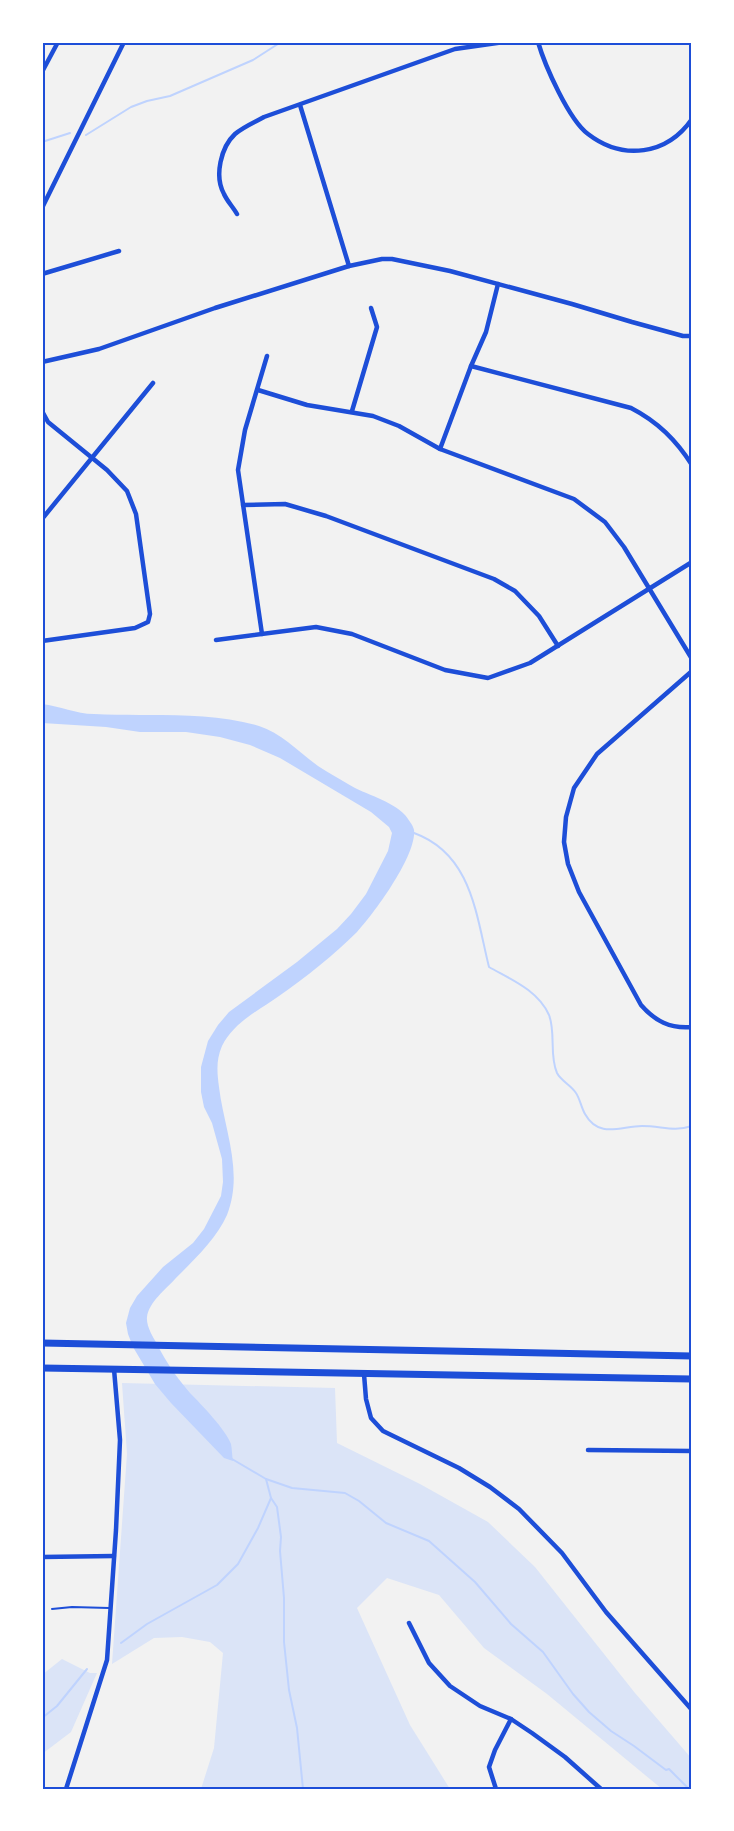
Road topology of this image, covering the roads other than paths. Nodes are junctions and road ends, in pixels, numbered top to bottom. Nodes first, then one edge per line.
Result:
1 (58, 42) edge
2 (124, 42) edge
3 (504, 42) edge
4 (538, 42) edge
5 (42, 72) edge
6 (300, 105) junction
7 (692, 119) edge
8 (42, 208) edge
9 (237, 214) dead end
10 (119, 251) dead end
11 (349, 266) junction
12 (42, 274) edge
13 (498, 284) junction
14 (371, 308) dead end
15 (692, 336) edge
16 (267, 356) dead end
17 (42, 362) edge
18 (471, 366) junction
19 (153, 383) dead end
20 (258, 390) junction
21 (42, 411) edge
22 (352, 411) junction
23 (440, 449) junction
24 (92, 458) junction
25 (692, 465) edge
26 (243, 505) junction
27 (42, 519) edge
28 (692, 562) edge
29 (650, 588) junction
30 (262, 634) junction
31 (216, 640) dead end
32 (42, 641) edge
33 (558, 646) junction
34 (692, 659) edge
35 (692, 672) edge
36 (692, 1027) edge
37 (42, 1344) edge
38 (692, 1356) edge
39 (42, 1368) edge
40 (114, 1369) junction
41 (364, 1374) junction
42 (692, 1379) edge
43 (588, 1450) dead end
44 (692, 1451) edge
45 (114, 1556) junction
46 (42, 1557) edge
47 (110, 1608) junction
48 (51, 1609) dead end
49 (409, 1623) dead end
50 (692, 1710) edge
51 (511, 1719) junction
52 (66, 1789) edge
53 (496, 1789) edge
54 (601, 1789) edge

1 - 5 street
2 - 8 street
3 - 6 street
4 - 7 street
6 - 9 street
6 - 11 street
10 - 12 street
11 - 13 street
11 - 17 street
13 - 15 street
13 - 18 street
14 - 22 street
16 - 20 street
18 - 23 street
18 - 25 street
19 - 24 street
20 - 22 street
20 - 26 street
21 - 24 street
22 - 23 street
23 - 29 street
24 - 27 street
24 - 32 street
26 - 30 street
26 - 33 street
28 - 29 street
29 - 33 street
29 - 34 street
30 - 31 street
30 - 33 street
35 - 36 street
37 - 38 highway
39 - 40 highway
40 - 41 highway
40 - 45 street
41 - 42 highway
41 - 50 street
43 - 44 street
45 - 46 street
45 - 47 street
47 - 48 lane
47 - 52 street
49 - 51 street
51 - 53 street
51 - 54 street

